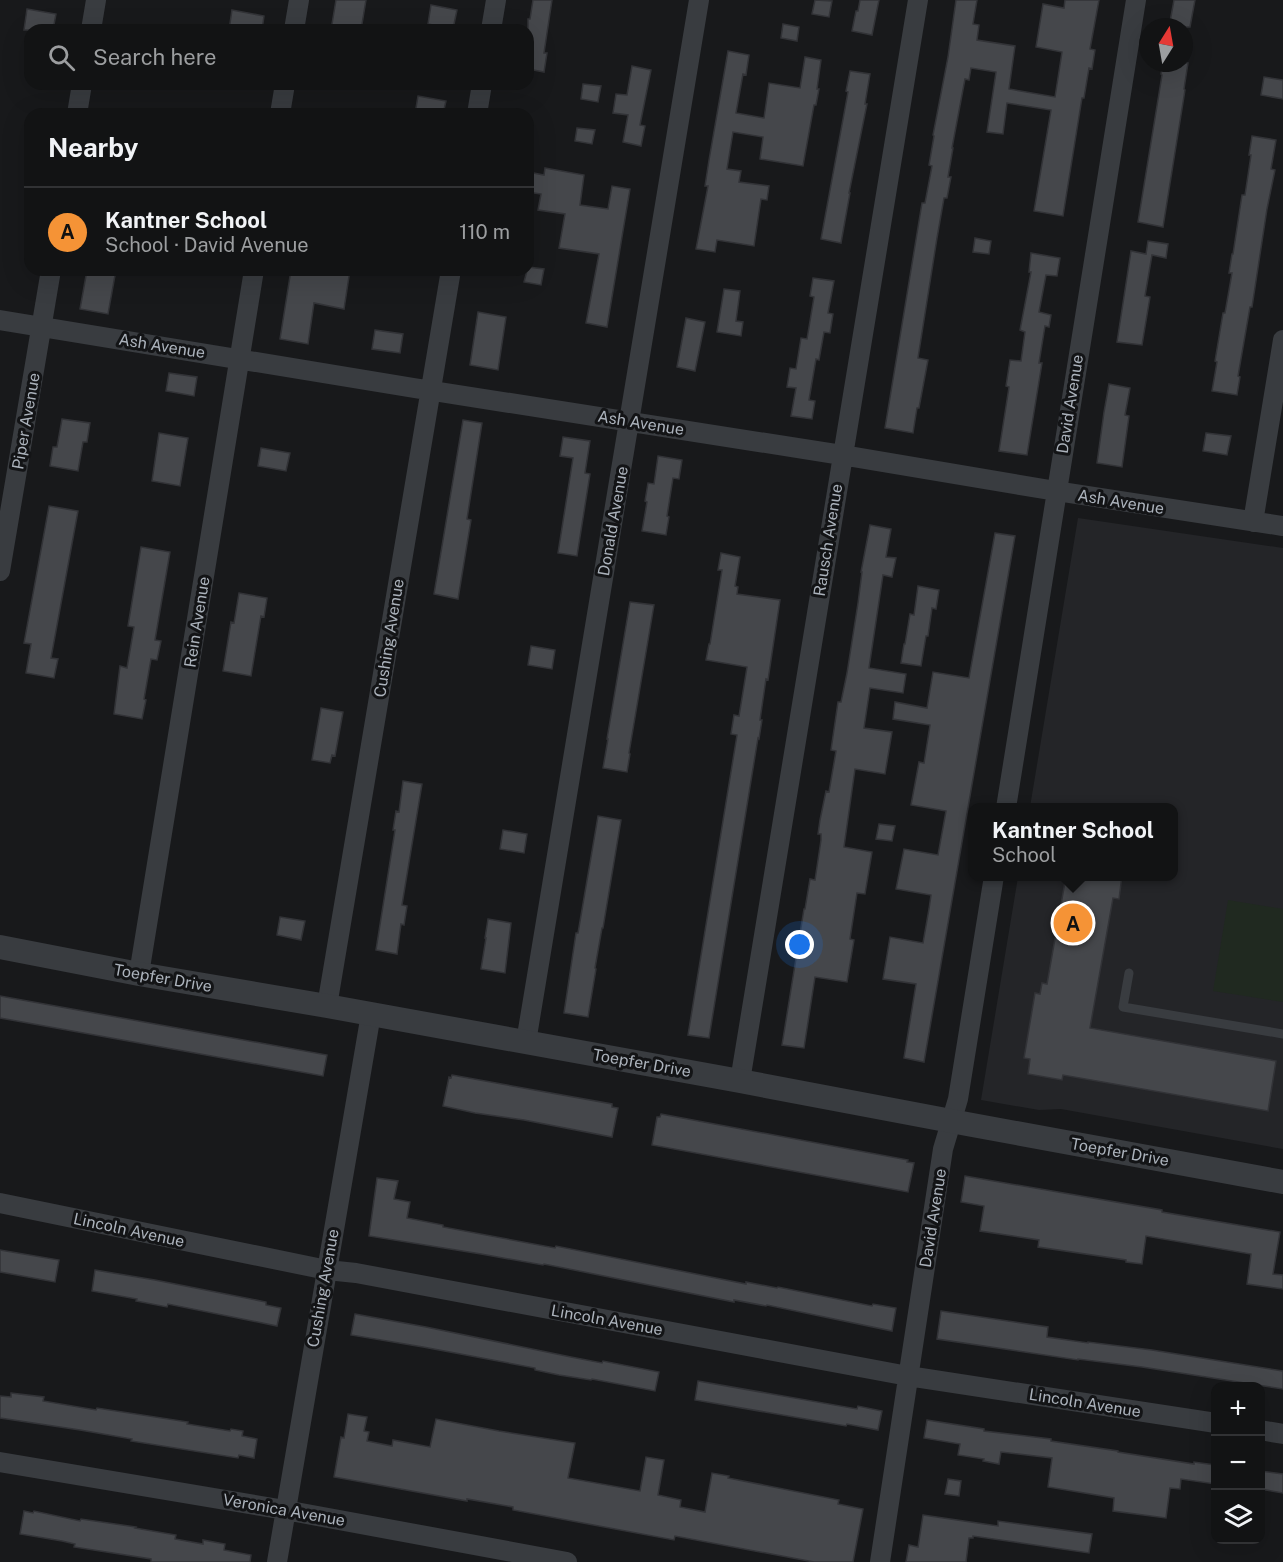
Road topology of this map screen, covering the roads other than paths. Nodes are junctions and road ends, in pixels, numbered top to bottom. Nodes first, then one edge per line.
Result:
1 (96, 0) edge
2 (299, 0) edge
3 (496, 0) edge
4 (699, 0) edge
5 (918, 0) edge
6 (1136, 0) edge
7 (92, 24) edge
8 (295, 24) edge
9 (492, 24) edge
10 (81, 90) edge
11 (284, 90) edge
12 (481, 90) edge
13 (78, 108) edge
14 (281, 108) edge
15 (478, 108) edge
16 (50, 276) edge
17 (254, 276) edge
18 (450, 276) edge
19 (0, 320) edge
20 (41, 327) junction
21 (1283, 340) edge
22 (240, 359) junction
23 (430, 390) junction
24 (630, 421) junction
25 (842, 455) junction
26 (1056, 491) junction
27 (1253, 522) junction
28 (1283, 526) edge
29 (0, 571) edge
30 (1007, 803) edge
31 (993, 881) edge
32 (0, 947) edge
33 (139, 974) junction
34 (1129, 974) dead end
35 (327, 1006) junction
36 (371, 1014) junction
37 (1283, 1034) edge
38 (526, 1042) junction
39 (740, 1081) junction
40 (952, 1121) junction
41 (1283, 1182) edge
42 (0, 1203) edge
43 (327, 1270) junction
44 (908, 1376) junction
45 (1211, 1422) edge
46 (1265, 1431) edge
47 (1283, 1434) edge
48 (0, 1462) edge
49 (285, 1510) junction
50 (277, 1562) edge
51 (567, 1562) edge
52 (880, 1562) edge

1 - 7 street
2 - 8 street
3 - 9 street
4 - 24 street, Donald Avenue
5 - 25 street, Rausch Avenue
6 - 26 street, David Avenue
10 - 13 street
11 - 14 street
12 - 15 street
16 - 20 street, Piper Avenue
17 - 22 street, Rein Avenue
18 - 23 street, Cushing Avenue
19 - 20 street, Ash Avenue
20 - 22 street, Ash Avenue
20 - 29 street, Piper Avenue
21 - 27 street
22 - 23 street, Ash Avenue
22 - 33 street, Rein Avenue
23 - 24 street, Ash Avenue
23 - 35 street, Cushing Avenue
24 - 25 street, Ash Avenue
24 - 38 street, Donald Avenue
25 - 26 street, Ash Avenue
25 - 39 street, Rausch Avenue
26 - 27 street, Ash Avenue
26 - 30 street, David Avenue
27 - 28 street, Ash Avenue
31 - 40 street, David Avenue
32 - 33 street, Toepfer Drive
33 - 35 street, Toepfer Drive
34 - 37 lane
35 - 36 street, Toepfer Drive
36 - 38 street, Toepfer Drive
36 - 43 street, Cushing Avenue
38 - 39 street, Toepfer Drive
39 - 40 street, Toepfer Drive
40 - 41 street, Toepfer Drive
40 - 44 street, David Avenue
42 - 43 street, Lincoln Avenue
43 - 44 street, Lincoln Avenue
43 - 49 street, Cushing Avenue
44 - 45 street, Lincoln Avenue
44 - 52 street, David Avenue
46 - 47 street
48 - 49 street, Veronica Avenue
49 - 50 street, Cushing Avenue
49 - 51 street, Veronica Avenue

